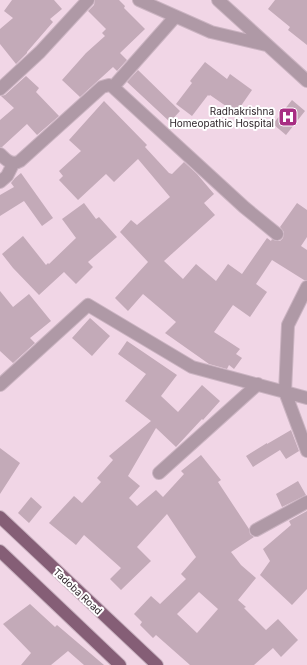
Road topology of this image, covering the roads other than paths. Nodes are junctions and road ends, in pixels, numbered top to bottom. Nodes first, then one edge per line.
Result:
1 (88, 0) edge
2 (140, 0) edge
3 (218, 0) edge
4 (175, 16) junction
5 (266, 45) junction
6 (307, 81) edge
7 (113, 87) junction
8 (0, 89) edge
9 (0, 154) edge
10 (13, 164) junction
11 (0, 182) edge
12 (277, 234) dead end
13 (307, 287) edge
14 (0, 384) edge
15 (258, 384) junction
16 (285, 392) junction
17 (307, 398) edge
18 (307, 451) edge
19 (159, 473) dead end
20 (307, 502) edge
21 (0, 517) edge
22 (256, 530) dead end
23 (0, 552) edge
24 (120, 665) edge
25 (157, 665) edge

1 - 8 street
2 - 4 street
3 - 5 street
4 - 5 street
4 - 7 street
5 - 6 street
7 - 10 street
7 - 12 street
9 - 10 street
10 - 11 street
13 - 16 street
14 - 15 street
15 - 16 street
15 - 19 street
16 - 17 street
16 - 18 street
20 - 22 street
21 - 25 main road, Tadoba Road
23 - 24 main road

